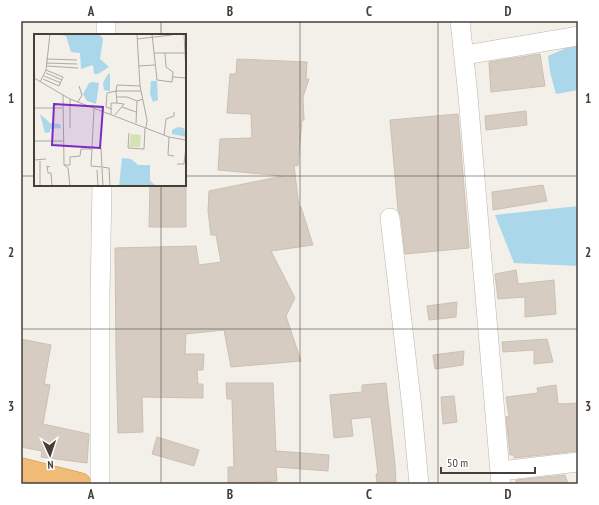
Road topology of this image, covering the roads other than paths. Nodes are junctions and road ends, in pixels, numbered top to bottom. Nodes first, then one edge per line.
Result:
1 (106, 21) edge
2 (460, 21) edge
3 (106, 34) edge
4 (578, 36) edge
5 (464, 55) junction
6 (102, 186) edge
7 (390, 218) dead end
8 (578, 462) edge
9 (21, 468) edge
10 (501, 477) edge
11 (80, 484) edge
12 (100, 484) edge
13 (419, 484) edge

1 - 3 street
2 - 5 street
4 - 5 street
5 - 10 street
6 - 12 street
7 - 13 street
8 - 10 street
9 - 11 highway

